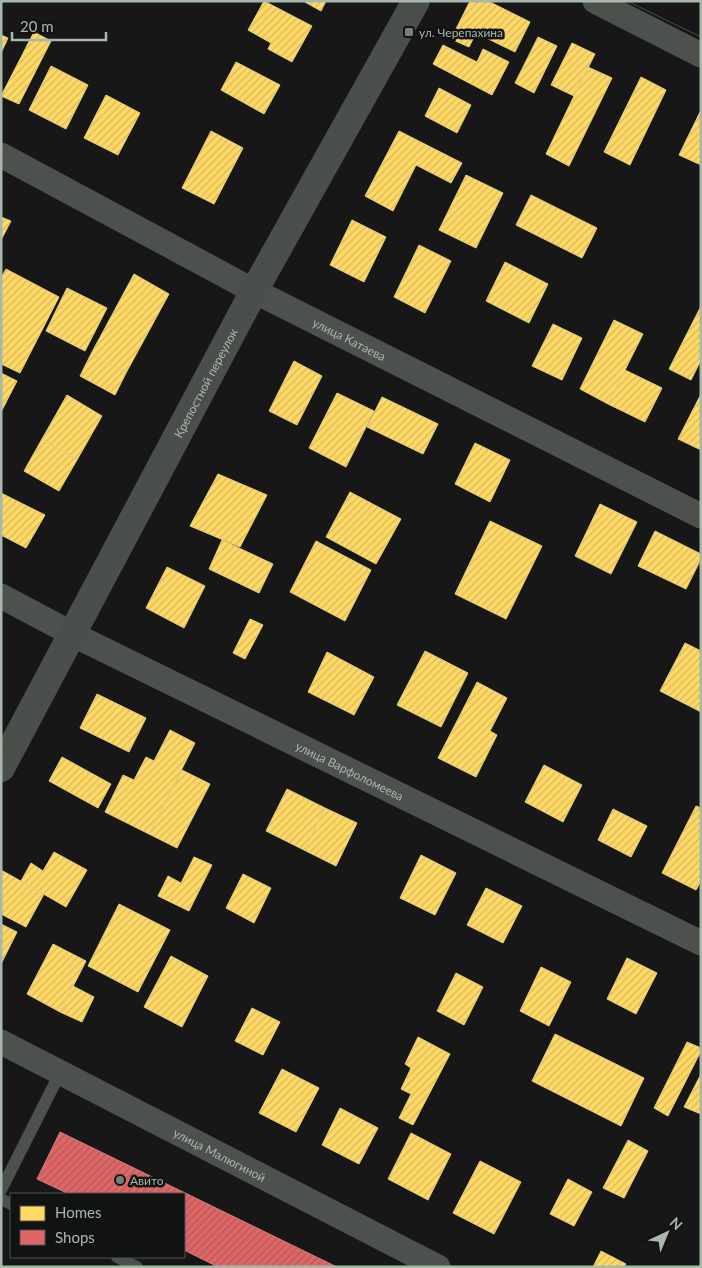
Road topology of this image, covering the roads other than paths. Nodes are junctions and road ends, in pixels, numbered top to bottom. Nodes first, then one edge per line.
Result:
1 (416, 1) edge
2 (595, 1) edge
3 (701, 55) edge
4 (1, 155) edge
5 (254, 291) junction
6 (701, 516) edge
7 (1, 596) edge
8 (74, 634) junction
9 (1, 768) edge
10 (701, 943) edge
11 (1, 1042) edge
12 (60, 1073) junction
13 (1, 1190) edge
14 (119, 1258) edge
15 (137, 1267) edge
16 (438, 1267) edge

1 - 5 street, Крепостной переулок
2 - 3 street
4 - 5 street, улица Катаева
5 - 6 street, улица Катаева
5 - 8 street, Крепостной переулок
7 - 8 street, улица Варфоломеева
8 - 9 street, Крепостной переулок
8 - 10 street, улица Варфоломеева
11 - 12 street, улица Малюгиной
12 - 13 lane
12 - 16 street, улица Малюгиной
14 - 15 lane

